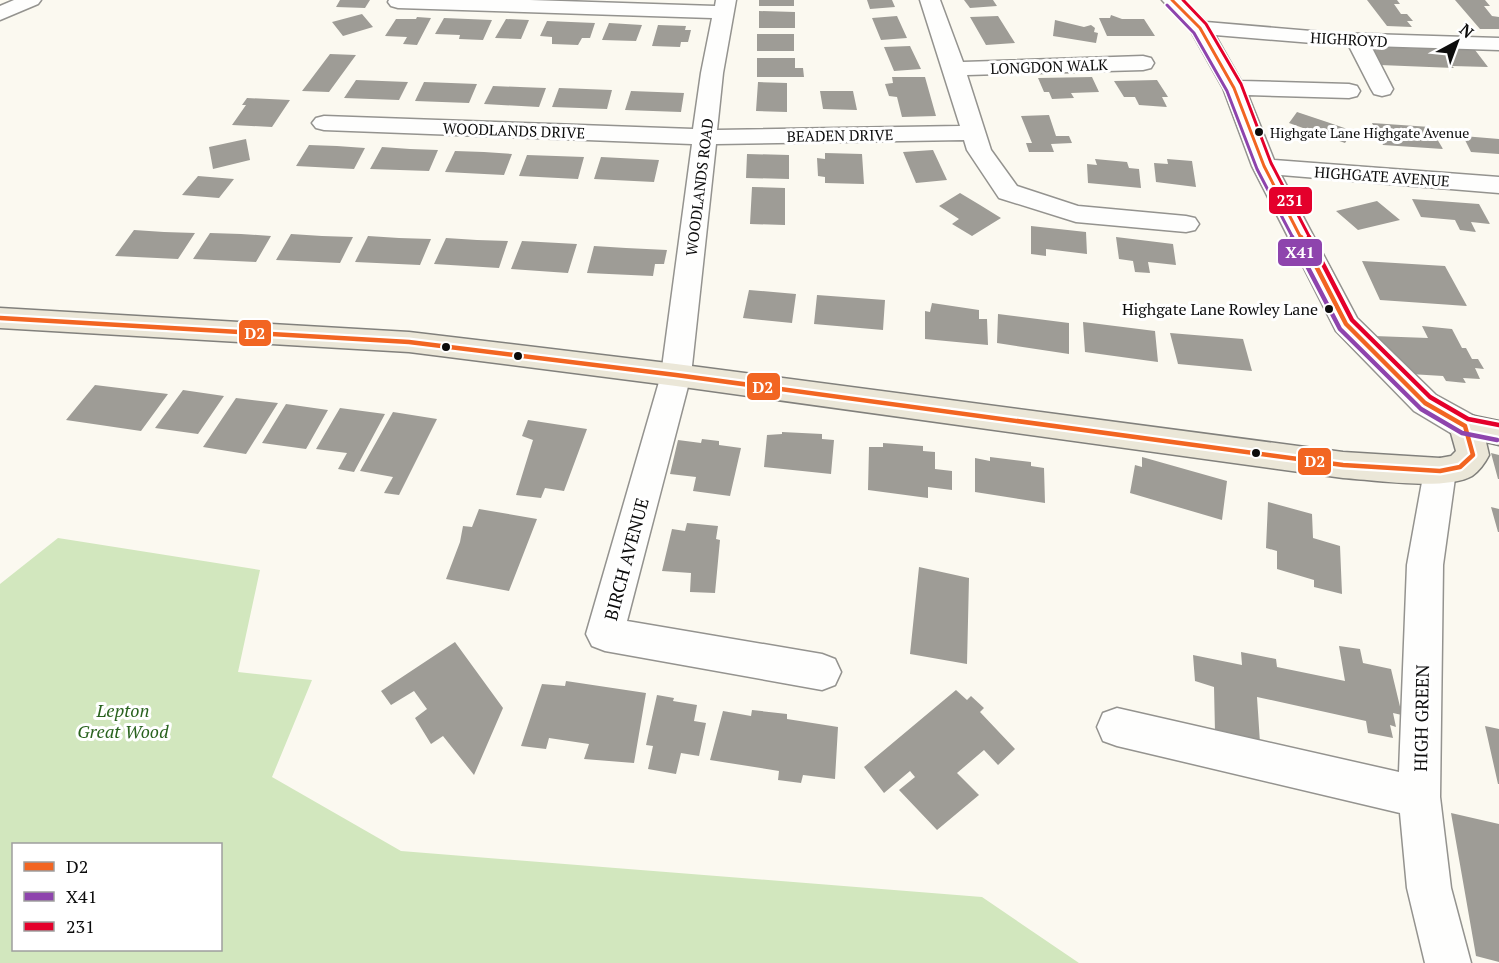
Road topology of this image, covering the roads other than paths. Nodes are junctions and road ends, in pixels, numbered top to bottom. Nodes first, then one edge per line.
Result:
1 (31, 0) edge
2 (930, 0) edge
3 (1172, 0) edge
4 (398, 2) dead end
5 (725, 6) edge
6 (0, 14) edge
7 (1200, 28) junction
8 (1357, 40) junction
9 (1490, 44) edge
10 (1143, 63) dead end
11 (1499, 68) edge
12 (954, 69) junction
13 (1234, 88) junction
14 (1382, 89) dead end
15 (1349, 91) dead end
16 (324, 123) dead end
17 (975, 133) junction
18 (704, 137) junction
19 (1264, 166) junction
20 (1499, 185) edge
21 (1186, 224) dead end
22 (0, 318) edge
23 (676, 375) junction
24 (1465, 426) junction
25 (1499, 433) edge
26 (1440, 471) junction
27 (822, 672) dead end
28 (1117, 727) dead end
29 (1419, 797) junction
30 (1448, 963) edge

1 - 6 street
2 - 12 street
3 - 7 street
4 - 5 street
5 - 18 street, WOODLANDS ROAD
7 - 8 street, HIGHROYD
7 - 13 street
8 - 9 street, HIGHROYD
8 - 14 street
9 - 11 street
10 - 12 street, LONGDON WALK
12 - 17 street
13 - 15 street
13 - 19 street
16 - 18 street, WOODLANDS DRIVE
17 - 18 street, BEADEN DRIVE
17 - 21 street
18 - 23 street, WOODLANDS ROAD
19 - 20 street, HIGHGATE AVENUE
19 - 24 street
22 - 23 main road
23 - 26 main road
23 - 27 street, BIRCH AVENUE
24 - 25 main road
24 - 26 main road
26 - 29 street, HIGH GREEN
28 - 29 street
29 - 30 street, HIGH GREEN

